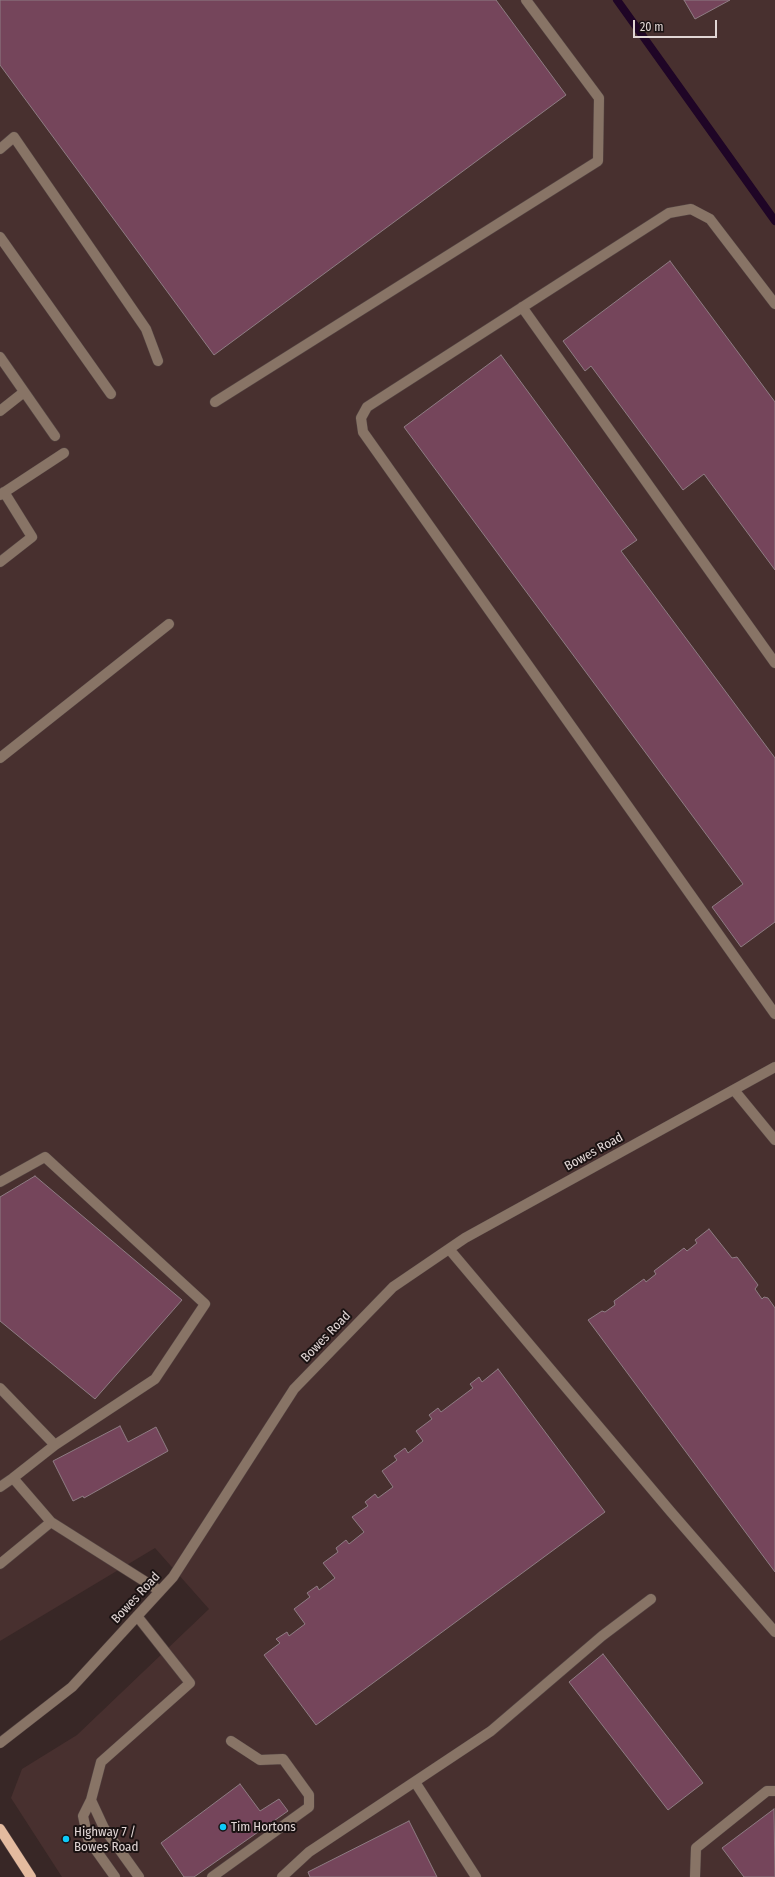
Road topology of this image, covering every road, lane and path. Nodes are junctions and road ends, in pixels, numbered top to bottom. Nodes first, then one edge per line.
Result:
1 (526, 0) edge
2 (0, 149) edge
3 (0, 237) edge
4 (775, 304) edge
5 (522, 307) junction
6 (0, 357) edge
7 (158, 361) dead end
8 (24, 392) junction
9 (111, 394) dead end
10 (215, 402) dead end
11 (0, 411) edge
12 (55, 436) dead end
13 (64, 454) dead end
14 (2, 494) edge
15 (0, 562) edge
16 (169, 624) dead end
17 (775, 664) edge
18 (0, 758) edge
19 (775, 1014) edge
20 (775, 1067) edge
21 (734, 1090) junction
22 (775, 1140) edge
23 (0, 1182) edge
24 (449, 1249) junction
25 (0, 1388) edge
26 (55, 1445) junction
27 (13, 1478) junction
28 (0, 1487) edge
29 (51, 1522) junction
30 (0, 1564) edge
31 (160, 1591) junction
32 (651, 1599) dead end
33 (137, 1616) junction
34 (775, 1632) edge
35 (231, 1741) dead end
36 (0, 1743) edge
37 (415, 1782) junction
38 (775, 1791) edge
39 (91, 1800) junction
40 (0, 1829) edge
41 (31, 1877) edge
42 (115, 1877) edge
43 (139, 1877) edge
44 (212, 1877) edge
45 (282, 1877) edge
46 (476, 1877) edge
47 (694, 1877) edge

1 - 10 street
2 - 7 street
3 - 9 street
4 - 5 street
5 - 17 street
5 - 19 street
6 - 8 street
8 - 11 street
8 - 12 street
13 - 14 street
14 - 15 street
16 - 18 street
20 - 21 street, Bowes Road
21 - 22 street
21 - 24 street, Bowes Road
23 - 26 street
24 - 31 street, Bowes Road
24 - 34 street
25 - 26 street
26 - 27 street
27 - 28 street
27 - 29 street
29 - 30 street
29 - 31 street
31 - 33 street, Bowes Road
32 - 37 street
33 - 36 street, Bowes Road
33 - 39 street
35 - 44 street
37 - 45 street
37 - 46 street
38 - 47 street
39 - 42 street
39 - 43 street
40 - 41 main road

